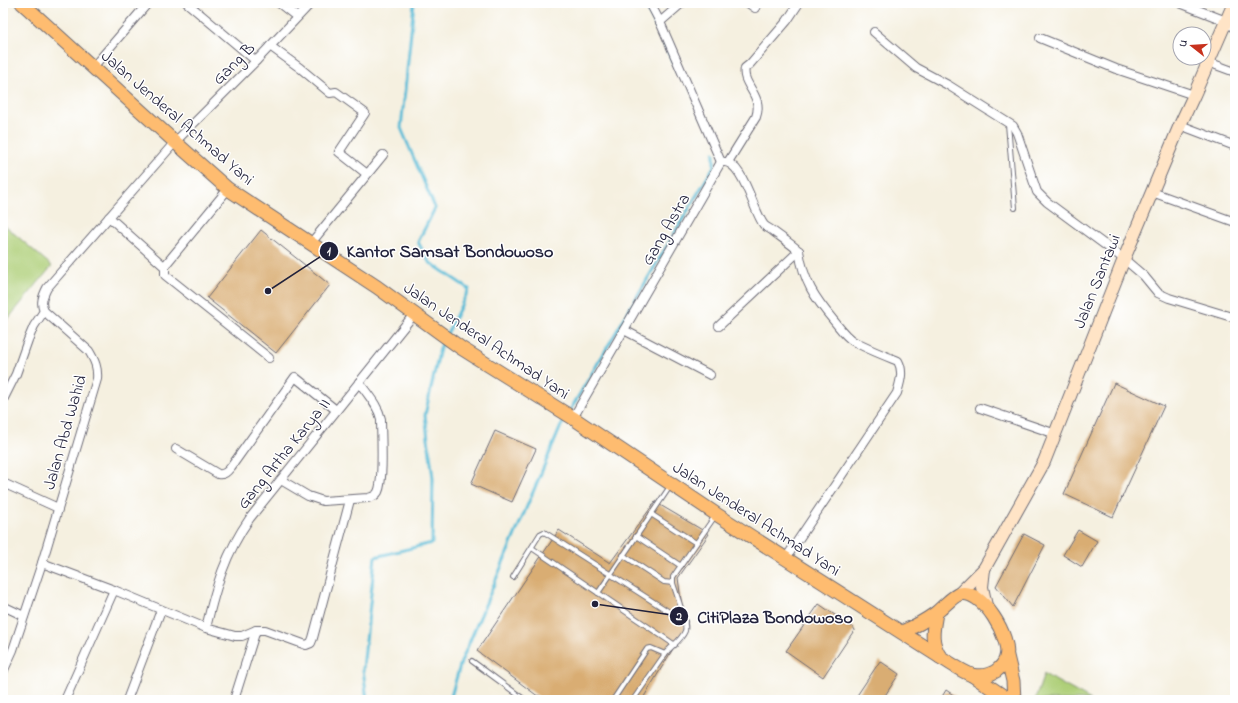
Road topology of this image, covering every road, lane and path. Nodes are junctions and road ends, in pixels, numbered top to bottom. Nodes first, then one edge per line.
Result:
1 (22, 3) edge
2 (148, 3) edge
3 (187, 3) edge
4 (279, 3) edge
5 (311, 3) edge
6 (650, 3) edge
7 (682, 3) edge
8 (748, 3) edge
9 (758, 3) edge
10 (799, 3) edge
11 (1180, 3) edge
12 (1234, 3) edge
13 (297, 17) junction
14 (660, 22) junction
15 (1228, 25) edge
16 (874, 32) dead end
17 (1040, 38) dead end
18 (270, 46) junction
19 (1212, 55) edge
20 (256, 61) junction
21 (1212, 63) edge
22 (1206, 66) edge
23 (93, 67) junction
24 (1235, 72) edge
25 (1194, 95) junction
26 (1008, 123) junction
27 (1180, 125) junction
28 (174, 142) junction
29 (1235, 146) edge
30 (383, 155) dead end
31 (725, 162) junction
32 (368, 174) junction
33 (228, 189) junction
34 (1152, 192) junction
35 (1015, 208) dead end
36 (109, 217) junction
37 (1235, 222) edge
38 (311, 243) junction
39 (799, 251) junction
40 (1124, 259) junction
41 (165, 267) junction
42 (44, 311) junction
43 (415, 313) junction
44 (1235, 318) edge
45 (719, 326) dead end
46 (624, 330) junction
47 (269, 358) dead end
48 (710, 375) dead end
49 (359, 382) junction
50 (3, 400) edge
51 (980, 408) dead end
52 (336, 410) junction
53 (567, 415) junction
54 (1056, 434) junction
55 (176, 449) dead end
56 (281, 480) junction
57 (3, 483) edge
58 (672, 484) junction
59 (350, 500) junction
60 (58, 508) junction
61 (651, 514) junction
62 (716, 514) junction
63 (636, 536) junction
64 (696, 543) junction
65 (532, 548) junction
66 (623, 555) junction
67 (786, 558) junction
68 (42, 563) junction
69 (681, 566) junction
70 (984, 569) junction
71 (610, 575) junction
72 (513, 577) dead end
73 (673, 583) junction
74 (114, 590) junction
75 (598, 593) junction
76 (959, 594) junction
77 (3, 606) edge
78 (986, 606) junction
79 (161, 610) junction
80 (936, 613) junction
81 (24, 616) junction
82 (685, 622) junction
83 (206, 628) junction
84 (256, 630) junction
85 (902, 632) junction
86 (674, 645) junction
87 (665, 654) junction
88 (1007, 656) junction
89 (940, 657) junction
90 (472, 661) dead end
91 (3, 672) edge
92 (971, 675) junction
93 (65, 700) edge
94 (127, 700) edge
95 (234, 700) edge
96 (525, 700) edge
97 (535, 700) edge
98 (542, 700) edge
99 (613, 700) edge
100 (633, 700) edge
101 (1009, 700) edge
102 (1014, 700) edge

1 - 23 main road, Jalan Jenderal Achmad Yani
2 - 23 street
3 - 20 street
4 - 13 street
5 - 13 street, Gang B
6 - 14 street
7 - 14 street
8 - 9 street
10 - 31 street, Gang Astra
11 - 15 street
12 - 15 main road, Jalan Santawi
13 - 18 street, Gang B
14 - 31 street
15 - 19 main road, Jalan Santawi
16 - 26 street
17 - 25 street
18 - 20 street, Gang B
18 - 32 street
20 - 28 street, Gang B
21 - 24 street
22 - 25 main road, Jalan Santawi
23 - 28 main road, Jalan Jenderal Achmad Yani
25 - 27 main road, Jalan Santawi
26 - 35 lane
26 - 40 street
27 - 29 street
27 - 34 main road, Jalan Santawi
28 - 33 main road, Jalan Jenderal Achmad Yani
28 - 36 street
30 - 32 street
31 - 39 street
31 - 46 street, Gang Astra
32 - 38 street
33 - 38 main road, Jalan Jenderal Achmad Yani
33 - 41 street
34 - 37 street
34 - 40 main road, Jalan Santawi
36 - 41 street
36 - 42 street
38 - 43 main road, Jalan Jenderal Achmad Yani
39 - 45 street
39 - 67 street
40 - 44 street
40 - 54 main road, Jalan Santawi
41 - 47 street
42 - 50 street
42 - 60 street, Jalan Abd Wahid
43 - 49 street, Gang Artha Karya II
43 - 53 main road, Jalan Jenderal Achmad Yani
46 - 48 street
46 - 53 street, Gang Astra
49 - 52 street, Gang Artha Karya II
49 - 59 street
51 - 54 street
52 - 55 street
52 - 56 street, Gang Artha Karya II
53 - 58 main road, Jalan Jenderal Achmad Yani
54 - 70 main road, Jalan Santawi
56 - 59 street
56 - 83 street, Gang Artha Karya II
57 - 60 street
58 - 61 lane
58 - 62 main road, Jalan Jenderal Achmad Yani
59 - 84 street
60 - 68 street, Jalan Abd Wahid
61 - 63 lane
61 - 64 lane
62 - 64 lane
62 - 67 main road, Jalan Jenderal Achmad Yani
63 - 66 lane
63 - 69 lane
64 - 69 lane
65 - 71 lane
65 - 72 lane
65 - 75 lane
66 - 71 lane
66 - 73 lane
67 - 85 main road, Jalan Jenderal Achmad Yani
68 - 74 street
68 - 81 street, Jalan Abd Wahid
69 - 73 lane
70 - 76 main road, Jalan Santawi
70 - 78 main road, Jalan Santawi
71 - 75 lane
71 - 82 lane
73 - 82 lane
74 - 79 street
74 - 93 street
75 - 86 lane
76 - 78 main road
76 - 80 main road
77 - 81 street
78 - 88 main road
79 - 83 street
79 - 94 street
80 - 85 main road
80 - 89 main road
81 - 91 street, Jalan Abd Wahid
82 - 86 lane
83 - 84 street
84 - 95 street
85 - 89 main road, Jalan Jenderal Achmad Yani
86 - 87 lane
87 - 99 lane
87 - 100 lane
88 - 92 main road
88 - 102 main road
89 - 92 main road
90 - 96 lane
92 - 101 main road
97 - 98 lane

